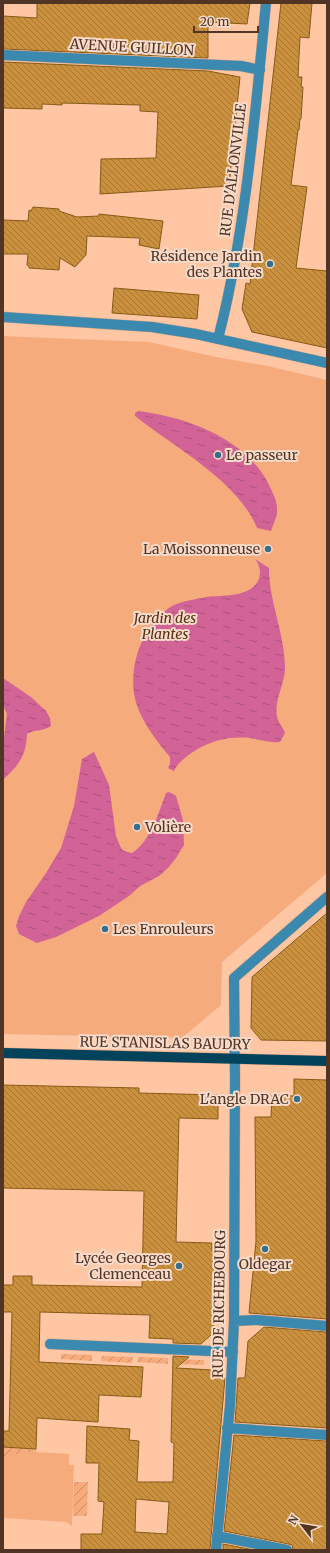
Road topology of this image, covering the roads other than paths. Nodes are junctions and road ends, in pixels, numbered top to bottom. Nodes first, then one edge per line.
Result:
1 (266, 3) edge
2 (3, 55) edge
3 (260, 70) junction
4 (3, 317) edge
5 (218, 339) junction
6 (327, 363) edge
7 (327, 897) edge
8 (3, 1053) edge
9 (234, 1058) junction
10 (327, 1061) edge
11 (234, 1321) junction
12 (327, 1326) edge
13 (50, 1344) dead end
14 (233, 1352) junction
15 (227, 1428) junction
16 (327, 1435) edge
17 (217, 1536) junction
18 (216, 1550) edge
19 (287, 1550) edge

1 - 3 street, RUE D'ALLONVILLE
2 - 3 street, AVENUE GUILLON
3 - 5 street, RUE D'ALLONVILLE
4 - 5 street
5 - 6 street
7 - 9 street, RUE DE RICHEBOURG
8 - 9 main road, RUE STANISLAS BAUDRY
9 - 10 main road, RUE STANISLAS BAUDRY
9 - 11 street, RUE DE RICHEBOURG
11 - 12 street
11 - 14 street, RUE DE RICHEBOURG
13 - 14 street
14 - 15 street, RUE DE RICHEBOURG
15 - 16 street
15 - 17 street, RUE DE RICHEBOURG
17 - 18 street, RUE DE RICHEBOURG
17 - 19 street

